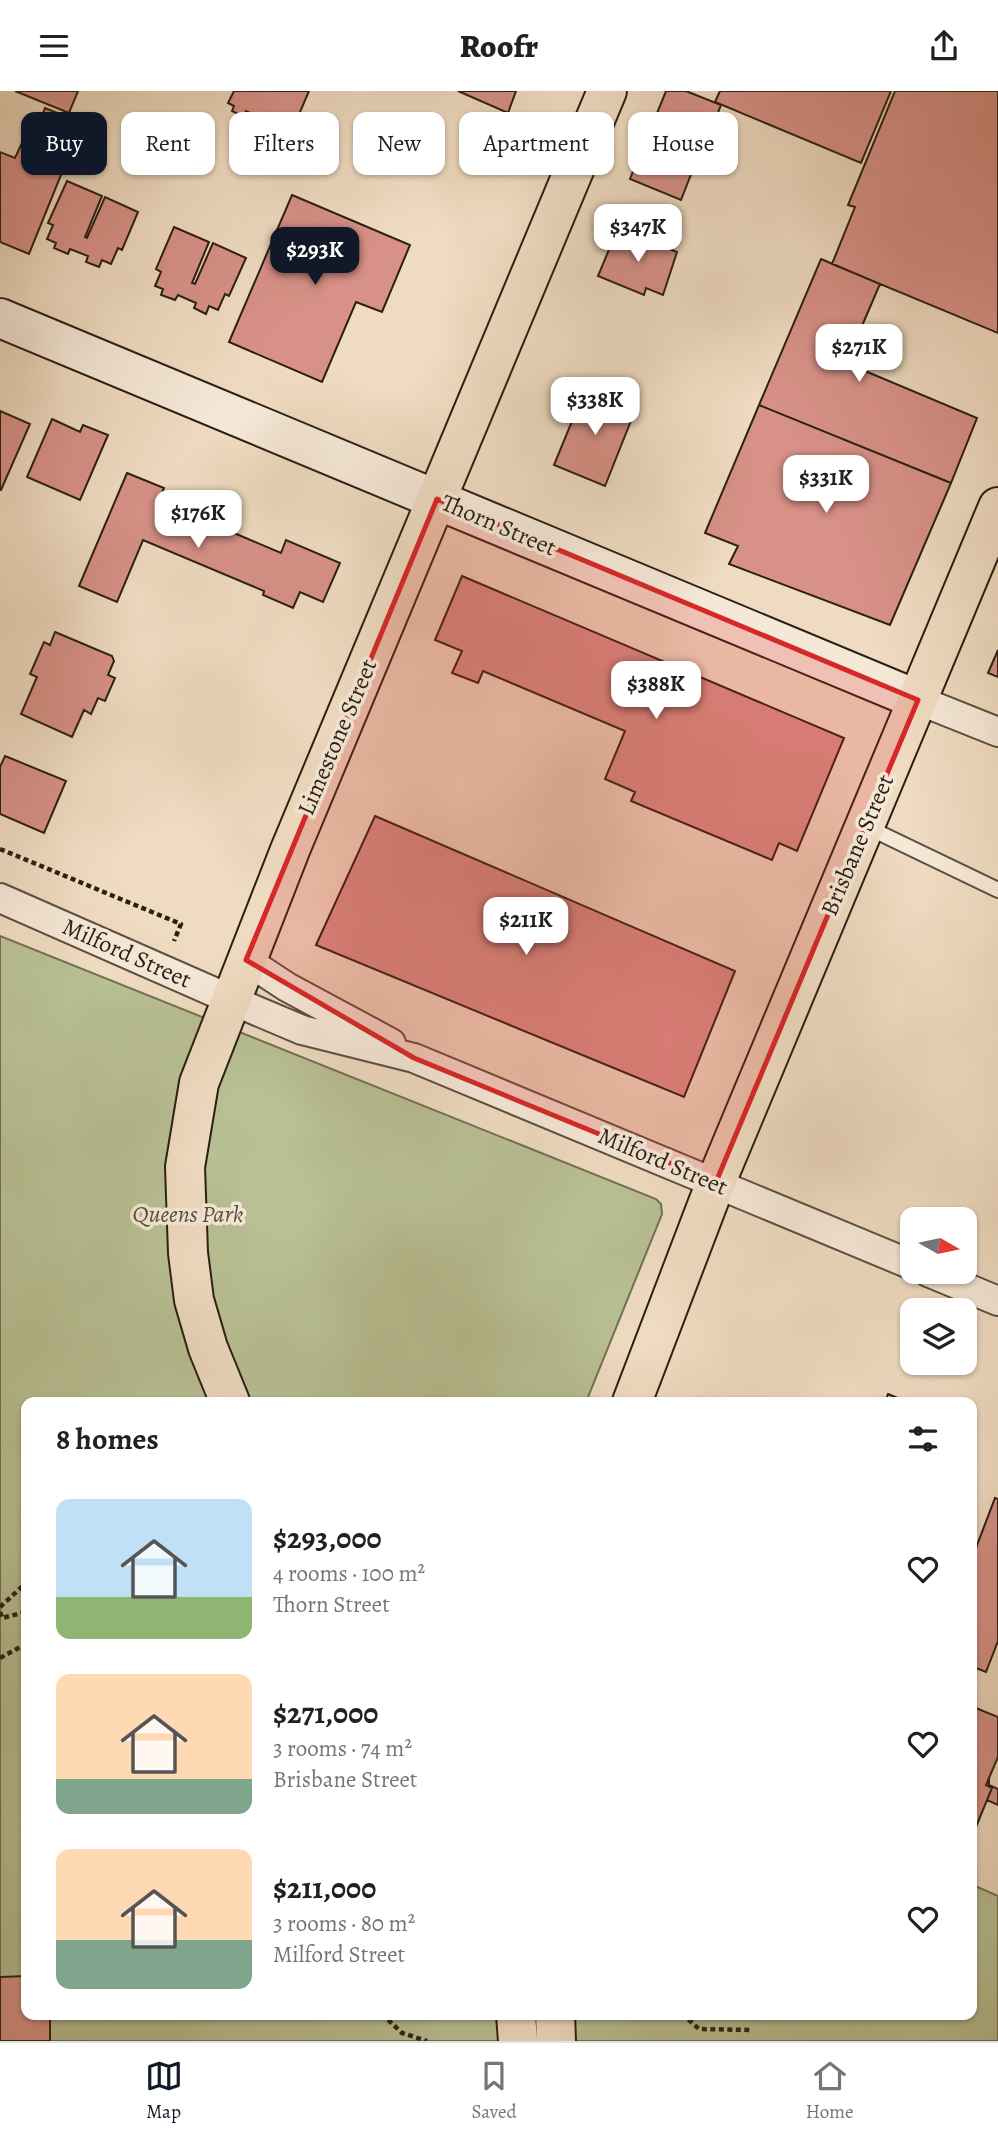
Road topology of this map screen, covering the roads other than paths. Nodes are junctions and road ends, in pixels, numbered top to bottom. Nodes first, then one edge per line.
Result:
1 (607, 91) edge
2 (0, 318) edge
3 (437, 499) junction
4 (998, 507) edge
5 (918, 699) junction
6 (998, 732) edge
7 (865, 826) junction
8 (998, 890) edge
9 (0, 898) edge
10 (246, 960) junction
11 (229, 1000) junction
12 (414, 1058) junction
13 (716, 1182) junction
14 (900, 1260) edge
15 (959, 1285) edge
16 (998, 1301) edge
17 (228, 1397) edge
18 (634, 1397) edge
19 (516, 2020) edge
20 (555, 2020) edge
21 (518, 2041) edge
22 (556, 2041) edge

1 - 3 main road, Limestone Street
2 - 3 main road, Thorn Street
3 - 5 main road, Thorn Street
3 - 10 main road, Limestone Street
4 - 5 main road, Brisbane Street
5 - 6 street, Thorn Street
5 - 7 main road, Brisbane Street
7 - 8 lane
7 - 13 main road, Brisbane Street
9 - 11 street, Milford Street
10 - 11 main road, Limestone Street
10 - 12 street, Milford Street
11 - 12 street, Milford Street
11 - 17 main road, Limestone Street
12 - 13 street, Milford Street
13 - 14 street, Milford Street
13 - 18 main road, Brisbane Street
15 - 16 street
19 - 21 main road
20 - 22 main road

